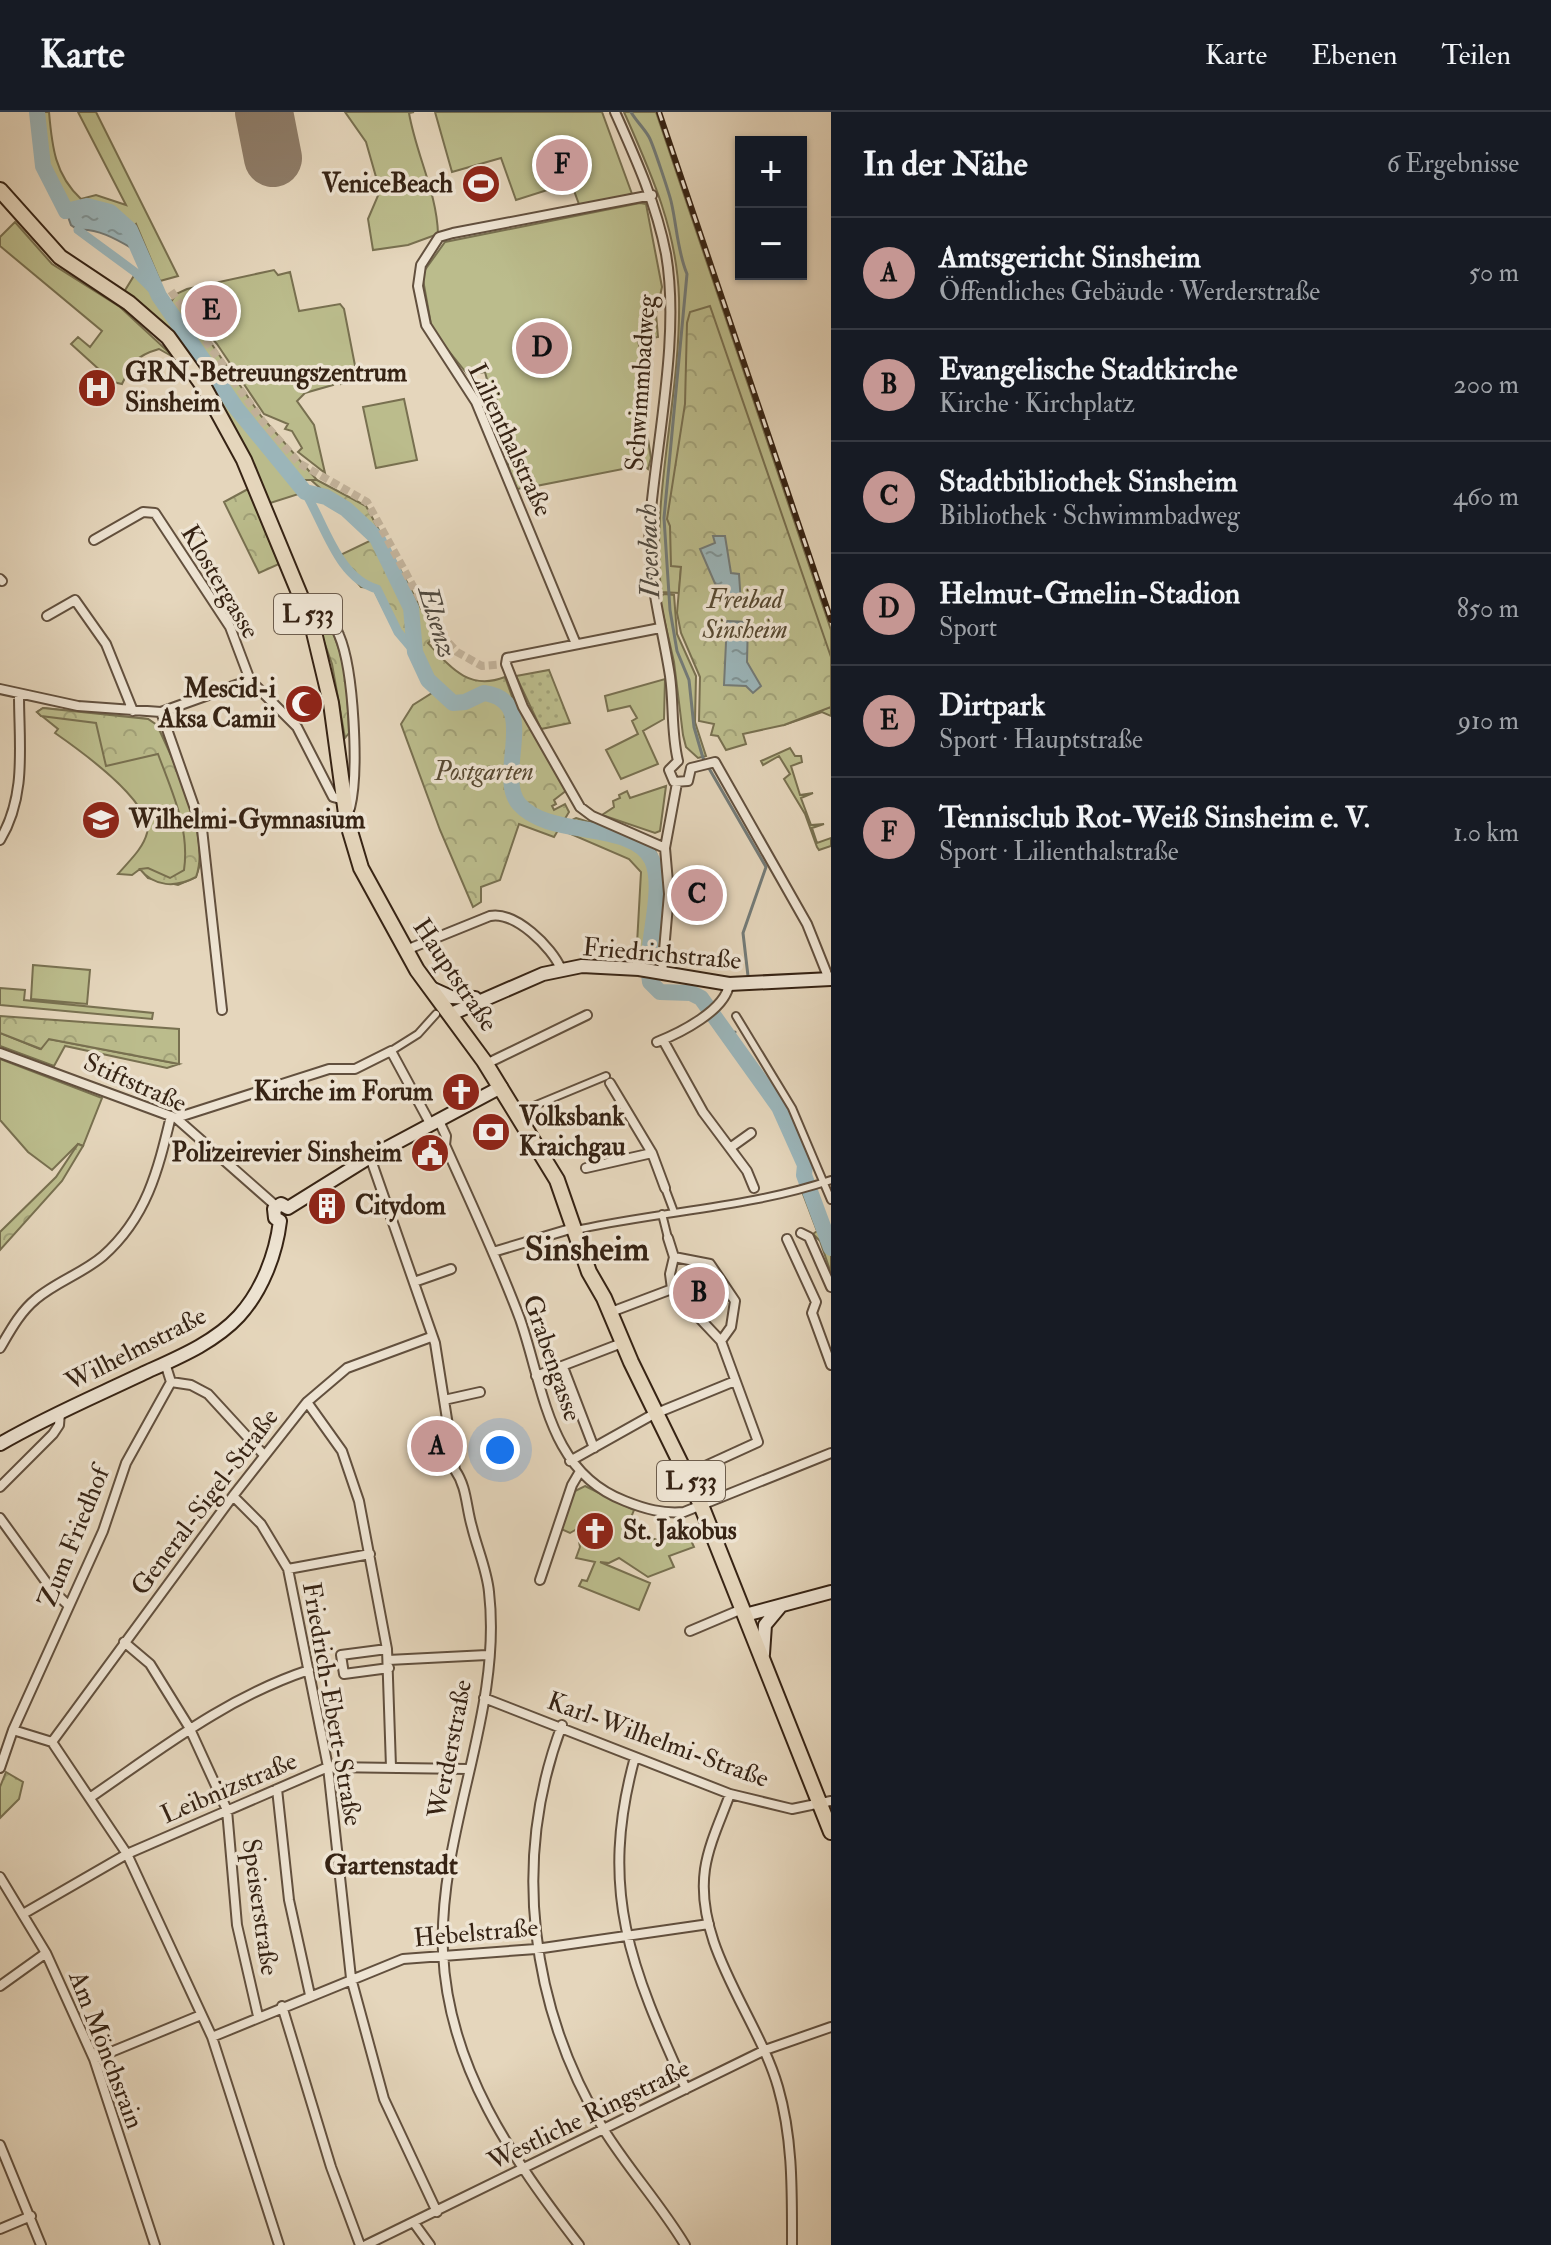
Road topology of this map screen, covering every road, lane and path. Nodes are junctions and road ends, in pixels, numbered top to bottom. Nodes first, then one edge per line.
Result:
1 (615, 112) edge
2 (0, 191) edge
3 (652, 195) junction
4 (94, 540) dead end
5 (305, 602) junction
6 (47, 616) dead end
7 (660, 628) junction
8 (576, 644) junction
9 (250, 680) junction
10 (0, 689) edge
11 (19, 695) junction
12 (133, 711) junction
13 (161, 712) junction
14 (678, 761) junction
15 (691, 768) junction
16 (677, 783) junction
17 (344, 800) junction
18 (347, 821) junction
19 (0, 840) edge
20 (665, 848) junction
21 (406, 950) junction
22 (561, 969) junction
23 (659, 973) junction
24 (830, 979) edge
25 (729, 984) junction
26 (431, 988) junction
27 (482, 998) junction
28 (222, 1010) dead end
29 (444, 1014) junction
30 (587, 1015) dead end
31 (736, 1016) dead end
32 (391, 1051) junction
33 (0, 1053) edge
34 (486, 1064) junction
35 (608, 1079) joint
36 (501, 1087) junction
37 (524, 1110) dead end
38 (174, 1117) junction
39 (435, 1123) junction
40 (751, 1133) dead end
41 (730, 1148) junction
42 (652, 1153) junction
43 (370, 1157) junction
44 (586, 1168) dead end
45 (828, 1182) edge
46 (665, 1188) joint
47 (754, 1188) joint
48 (758, 1198) junction
49 (831, 1200) edge
50 (282, 1207) junction
51 (674, 1212) junction
52 (662, 1214) junction
53 (570, 1229) dead end
54 (581, 1229) dead end
55 (801, 1233) dead end
56 (668, 1238) joint
57 (787, 1239) dead end
58 (493, 1252) junction
59 (674, 1257) junction
60 (451, 1269) dead end
61 (414, 1282) junction
62 (831, 1287) edge
63 (672, 1289) junction
64 (611, 1312) junction
65 (431, 1337) junction
66 (721, 1341) junction
67 (622, 1343) junction
68 (0, 1348) edge
69 (165, 1363) junction
70 (831, 1365) edge
71 (563, 1367) junction
72 (536, 1376) junction
73 (735, 1381) junction
74 (171, 1382) junction
75 (480, 1392) dead end
76 (444, 1400) junction
77 (307, 1402) junction
78 (60, 1413) junction
79 (656, 1413) junction
80 (0, 1444) edge
81 (594, 1448) junction
82 (831, 1453) edge
83 (264, 1455) junction
84 (570, 1461) junction
85 (579, 1473) junction
86 (688, 1474) junction
87 (0, 1487) edge
88 (233, 1496) junction
89 (701, 1505) junction
90 (0, 1518) edge
91 (370, 1554) junction
92 (288, 1569) junction
93 (540, 1580) dead end
94 (831, 1592) edge
95 (68, 1605) junction
96 (780, 1607) junction
97 (744, 1612) junction
98 (690, 1631) dead end
99 (124, 1642) junction
100 (387, 1649) junction
101 (487, 1655) junction
102 (763, 1661) junction
103 (389, 1664) junction
104 (309, 1670) junction
105 (484, 1698) junction
106 (562, 1725) junction
107 (189, 1727) junction
108 (13, 1730) junction
109 (52, 1742) junction
110 (635, 1757) junction
111 (328, 1767) junction
112 (391, 1767) junction
113 (0, 1768) edge
114 (468, 1769) junction
115 (277, 1789) junction
116 (730, 1794) junction
117 (91, 1797) junction
118 (826, 1803) edge
119 (227, 1810) junction
120 (831, 1832) edge
121 (127, 1854) junction
122 (0, 1877) edge
123 (23, 1914) junction
124 (709, 1924) junction
125 (627, 1936) junction
126 (536, 1949) junction
127 (46, 1953) junction
128 (443, 1954) junction
129 (351, 1978) junction
130 (0, 1986) edge
131 (310, 1995) junction
132 (282, 2006) junction
133 (201, 2015) junction
134 (258, 2016) junction
135 (831, 2027) edge
136 (212, 2037) junction
137 (765, 2050) junction
138 (94, 2059) junction
139 (686, 2089) junction
140 (603, 2128) junction
141 (0, 2145) edge
142 (521, 2170) junction
143 (437, 2212) junction
144 (31, 2216) junction
145 (414, 2223) junction
146 (0, 2229) edge
147 (41, 2245) edge
148 (155, 2245) edge
149 (279, 2245) edge
150 (360, 2245) edge
151 (366, 2245) edge
152 (430, 2245) edge
153 (579, 2245) edge
154 (685, 2245) edge
155 (792, 2245) edge

1 - 3 street, Schwimmbadweg
2 - 5 main road, Hauptstraße / L 533
3 - 7 street, Schwimmbadweg
3 - 8 street, Lilienthalstraße
4 - 9 street, Klostergasse
5 - 17 main road, Hauptstraße / L 533
5 - 18 street
6 - 12 street
7 - 8 street
7 - 14 street, Schwimmbadweg
8 - 20 street
9 - 13 street
9 - 17 street, Klostergasse
10 - 11 street
11 - 12 street
11 - 19 street
12 - 13 street
13 - 28 street
14 - 15 street
14 - 16 street
15 - 16 street
15 - 24 street
16 - 20 street
17 - 18 main road, Hauptstraße / L 533
18 - 21 main road, Hauptstraße / L 533
20 - 23 street
21 - 22 street
21 - 26 main road, Hauptstraße / L 533
22 - 23 main road, Friedrichstraße
22 - 27 main road, Friedrichstraße
23 - 25 main road, Friedrichstraße
24 - 25 main road, Friedrichstraße
25 - 41 street
26 - 27 main road
26 - 29 main road, Hauptstraße / L 533
27 - 29 main road, Friedrichstraße
29 - 32 street
29 - 34 main road, Hauptstraße / L 533
30 - 34 street
31 - 45 street
32 - 38 street
32 - 39 street, Grabengasse
33 - 38 street, Stiftstraße
34 - 36 main road, Hauptstraße / L 533
35 - 37 street
35 - 42 street
36 - 39 main road
36 - 64 main road, Hauptstraße / L 533
38 - 50 street, Stiftstraße
38 - 68 street
39 - 43 main road
39 - 58 street, Grabengasse
40 - 41 street
41 - 47 street
42 - 44 street
42 - 46 street
43 - 50 main road
43 - 61 street, Werderstraße
45 - 48 street
45 - 49 street
46 - 51 street
47 - 48 street
48 - 51 street
50 - 69 main road, Wilhelmstraße
51 - 52 street
52 - 54 street
52 - 56 street
53 - 58 street
55 - 62 street
56 - 59 street
57 - 70 street
58 - 72 street, Grabengasse
59 - 63 street
59 - 66 street
60 - 61 street
61 - 65 street, Werderstraße
63 - 64 street
63 - 66 street
64 - 67 main road, Hauptstraße / L 533
65 - 76 street, Werderstraße
65 - 77 street, General-Sigel-Straße
66 - 73 street
67 - 71 street
67 - 79 main road, Hauptstraße / L 533
69 - 74 street
69 - 78 main road, Wilhelmstraße
71 - 72 street
71 - 81 street
72 - 84 street, Grabengasse
73 - 79 street
73 - 86 street
74 - 83 street
74 - 95 street, Zum Friedhof
75 - 76 street
76 - 101 street, Werderstraße
77 - 83 street, General-Sigel-Straße
77 - 91 street
78 - 80 main road, Wilhelmstraße
78 - 87 street
79 - 81 street
79 - 86 main road, Hauptstraße / L 533
81 - 84 street
82 - 89 street, Grabengasse
83 - 88 street, General-Sigel-Straße
84 - 85 street, Grabengasse
85 - 89 street, Grabengasse
85 - 93 street
86 - 89 main road, Hauptstraße / L 533
88 - 92 street, Friedrich-Ebert-Straße
88 - 99 street, General-Sigel-Straße
89 - 97 main road, Hauptstraße / L 533
90 - 95 street
91 - 92 street, Friedrich-Ebert-Straße
91 - 100 street
92 - 104 street, Friedrich-Ebert-Straße
94 - 96 main road
95 - 108 street, Zum Friedhof
96 - 97 main road
96 - 102 main road
97 - 98 street
97 - 102 main road, Hauptstraße / L 533
99 - 107 street, Speiserstraße
99 - 109 street, General-Sigel-Straße
100 - 103 street
100 - 103 street, Werderstraße
101 - 103 street, Werderstraße
101 - 105 street, Werderstraße
102 - 118 main road, Hauptstraße / L 533
103 - 112 street
104 - 107 street
104 - 111 street, Friedrich-Ebert-Straße
105 - 106 street, Karl-Wilhelmi-Straße
105 - 114 street, Werderstraße
106 - 110 street, Karl-Wilhelmi-Straße
106 - 126 street
107 - 117 street
107 - 119 street, Speiserstraße
108 - 109 street
108 - 113 street, Zum Friedhof
109 - 117 street
110 - 116 street, Karl-Wilhelmi-Straße
110 - 125 street
111 - 112 street, Leibnizstraße
111 - 115 street, Leibnizstraße
111 - 129 street, Friedrich-Ebert-Straße
112 - 114 street, Leibnizstraße
114 - 128 street, Werderstraße
115 - 119 street, Leibnizstraße
115 - 131 street
116 - 118 street, Karl-Wilhelmi-Straße
116 - 124 street
117 - 121 street
118 - 120 main road, Hauptstraße / L 533
119 - 121 street, Leibnizstraße
119 - 134 street, Speiserstraße
121 - 123 street, Leibnizstraße
121 - 133 street
122 - 123 street, Am Mönchsrain
123 - 127 street, Am Mönchsrain
124 - 125 street, Hebelstraße
124 - 137 street
125 - 126 street, Hebelstraße
125 - 139 street
126 - 128 street, Hebelstraße
126 - 140 street
127 - 130 street
127 - 138 street, Am Mönchsrain
128 - 129 street, Hebelstraße
128 - 142 street, Werderstraße
129 - 131 street, Hebelstraße
129 - 143 street, Friedrich-Ebert-Straße
131 - 132 street, Hebelstraße
132 - 134 street, Hebelstraße
132 - 150 street
133 - 136 street
133 - 138 street
134 - 136 street, Hebelstraße
135 - 137 street, Westliche Ringstraße
136 - 149 street
137 - 139 street, Westliche Ringstraße
137 - 155 street
138 - 148 street, Am Mönchsrain
139 - 140 street, Westliche Ringstraße
140 - 142 street, Westliche Ringstraße
140 - 154 street
141 - 144 street
142 - 143 street, Westliche Ringstraße
142 - 153 street, Werderstraße
143 - 145 street, Westliche Ringstraße
144 - 146 street
144 - 147 street
145 - 151 street, Westliche Ringstraße
145 - 152 street

